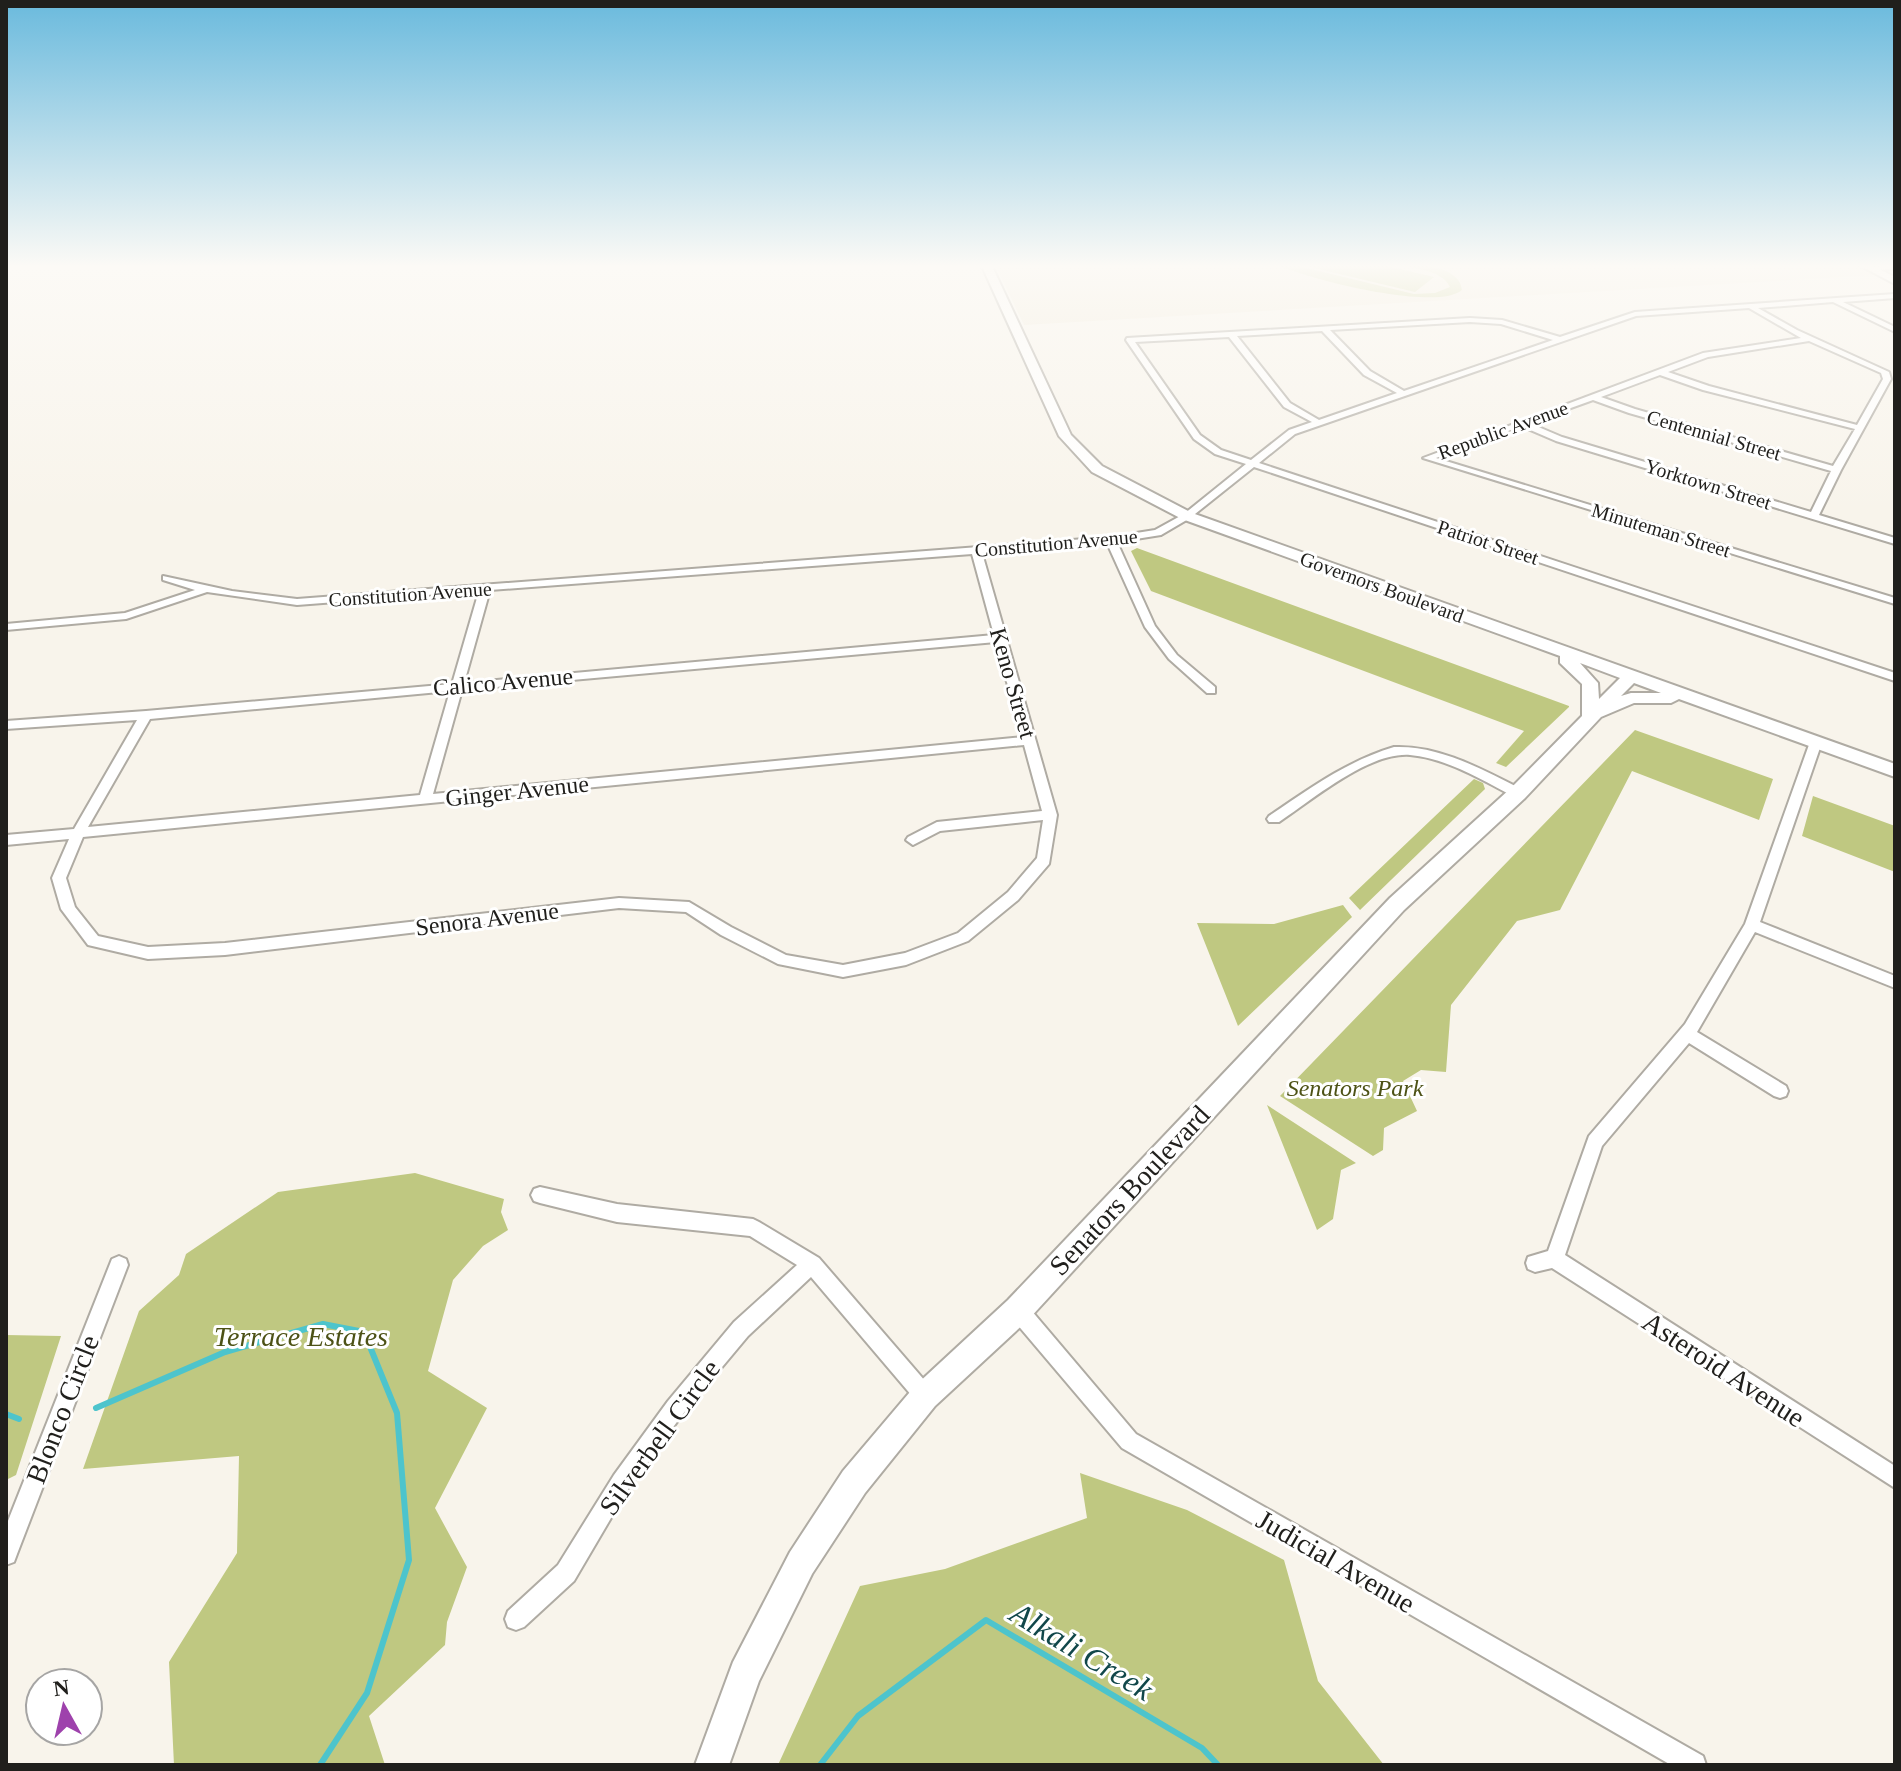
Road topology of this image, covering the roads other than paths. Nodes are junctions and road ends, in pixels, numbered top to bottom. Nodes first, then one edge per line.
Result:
1 (1024, 347) edge
2 (1135, 347) edge
3 (1241, 347) edge
4 (1341, 347) edge
5 (1535, 347) edge
6 (1760, 347) edge
7 (1827, 347) edge
8 (1660, 372) junction
9 (1401, 392) junction
10 (1594, 397) junction
11 (1317, 422) junction
12 (1523, 424) junction
13 (1860, 428) junction
14 (1427, 458) joint
15 (1252, 463) junction
16 (1836, 470) junction
17 (1187, 516) junction
18 (1814, 516) junction
19 (1111, 540) junction
20 (1895, 541) edge
21 (976, 551) junction
22 (167, 578) dead end
23 (485, 589) junction
24 (204, 590) junction
25 (1895, 601) edge
26 (6, 627) edge
27 (999, 638) junction
28 (1551, 647) junction
29 (1631, 676) junction
30 (1895, 677) edge
31 (460, 686) junction
32 (1211, 690) dead end
33 (1702, 701) junction
34 (146, 715) junction
35 (1591, 716) junction
36 (6, 725) edge
37 (1029, 740) junction
38 (1816, 742) junction
39 (1895, 771) edge
40 (1518, 793) junction
41 (425, 800) junction
42 (1050, 815) junction
43 (1274, 819) dead end
44 (78, 833) junction
45 (6, 840) edge
46 (913, 840) dead end
47 (1752, 925) junction
48 (1895, 982) edge
49 (1687, 1034) junction
50 (1780, 1091) dead end
51 (540, 1195) dead end
52 (812, 1264) junction
53 (119, 1265) dead end
54 (1018, 1310) junction
55 (925, 1396) junction
56 (1895, 1478) edge
57 (6, 1554) edge
58 (516, 1619) dead end
59 (712, 1765) edge
60 (1694, 1765) edge

1 - 17 main road, Governors Boulevard
2 - 15 street, Patriot Street
3 - 11 street
4 - 9 street
5 - 9 street, Constitution Avenue
6 - 8 street, Republic Avenue
7 - 13 street
8 - 10 street, Republic Avenue
8 - 13 street
9 - 11 street, Constitution Avenue
10 - 12 street, Republic Avenue
10 - 16 street, Centennial Street
11 - 15 street, Constitution Avenue
12 - 14 street, Republic Avenue
12 - 18 street, Yorktown Street
13 - 16 street
14 - 25 street, Minuteman Street
15 - 17 street, Constitution Avenue
15 - 30 street, Patriot Street
16 - 18 street
17 - 19 street, Constitution Avenue
17 - 28 main road, Governors Boulevard
18 - 20 street, Yorktown Street
19 - 21 street, Constitution Avenue
19 - 32 street
21 - 23 street, Constitution Avenue
21 - 27 street, Keno Street
22 - 24 street, Constitution Avenue
23 - 24 street, Constitution Avenue
23 - 31 street
24 - 26 street
27 - 31 street, Calico Avenue
27 - 37 street, Keno Street
28 - 29 main road, Governors Boulevard
28 - 35 main road
29 - 33 main road, Governors Boulevard
29 - 35 main road, Senators Boulevard
31 - 34 street, Calico Avenue
31 - 41 street
33 - 35 main road
33 - 38 main road, Governors Boulevard
34 - 36 street, Calico Avenue
34 - 44 street, Senora Avenue
35 - 40 main road, Senators Boulevard
37 - 41 street, Ginger Avenue
37 - 42 street, Keno Street
38 - 39 main road, Governors Boulevard
38 - 47 street
40 - 43 street
40 - 54 main road, Senators Boulevard
41 - 44 street, Ginger Avenue
42 - 44 street, Senora Avenue
42 - 46 street
44 - 45 street, Ginger Avenue
47 - 48 street
47 - 49 street
49 - 50 street
49 - 56 street, Asteroid Avenue
51 - 52 street
52 - 55 street
52 - 58 street, Silverbell Circle
53 - 57 street, Blonco Circle
54 - 55 main road, Senators Boulevard
54 - 60 street, Judicial Avenue
55 - 59 main road, Senators Boulevard

